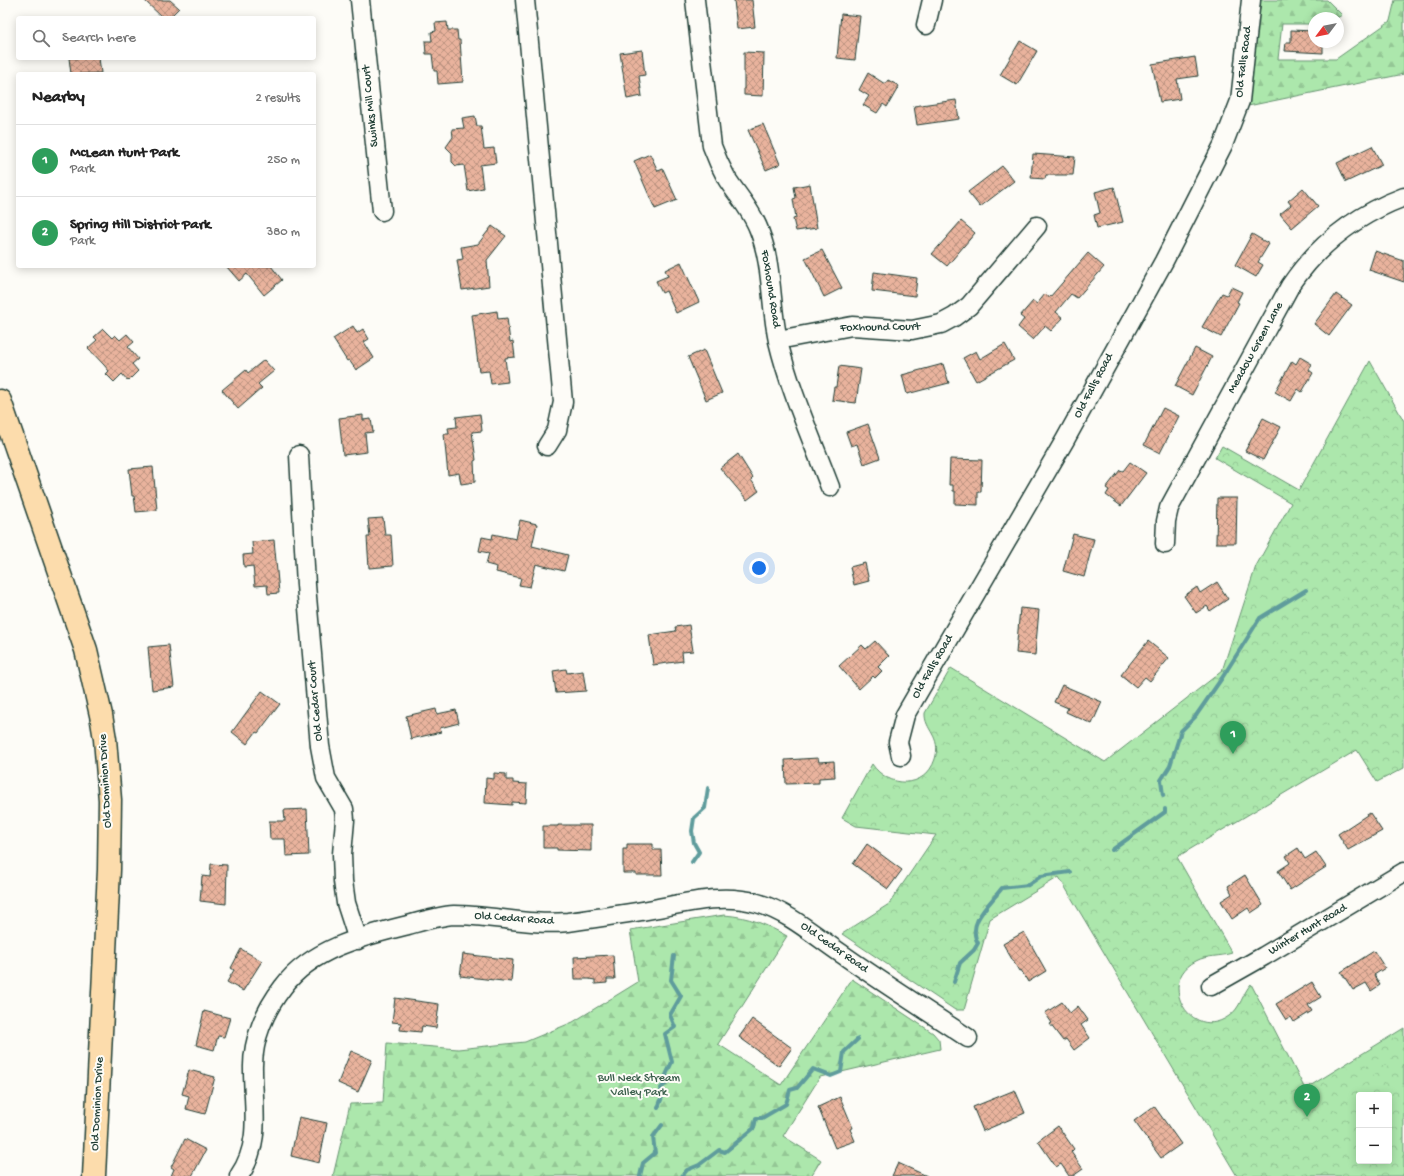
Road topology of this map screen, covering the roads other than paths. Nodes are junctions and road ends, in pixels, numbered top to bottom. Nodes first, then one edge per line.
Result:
1 (360, 0) edge
2 (525, 0) edge
3 (695, 0) edge
4 (932, 0) edge
5 (1251, 0) edge
6 (926, 25) dead end
7 (1404, 197) edge
8 (382, 211) dead end
9 (1038, 226) dead end
10 (778, 340) junction
11 (0, 401) edge
12 (547, 446) dead end
13 (299, 455) dead end
14 (830, 487) dead end
15 (1165, 544) dead end
16 (901, 756) dead end
17 (1404, 872) edge
18 (358, 940) junction
19 (1211, 986) dead end
20 (968, 1038) dead end
21 (94, 1176) edge
22 (239, 1176) edge

1 - 8 street, Swinks Mill Court
2 - 12 street
3 - 10 street, Foxhound Road
4 - 6 street
5 - 16 street, Old Falls Road
7 - 15 street, Meadow Green Lane
9 - 10 street, Foxhound Court
10 - 14 street, Foxhound Road
11 - 21 main road, Old Dominion Drive
13 - 18 street, Old Cedar Court
17 - 19 street, Winter Hunt Road
18 - 20 street, Old Cedar Road
18 - 22 street, Old Cedar Road

